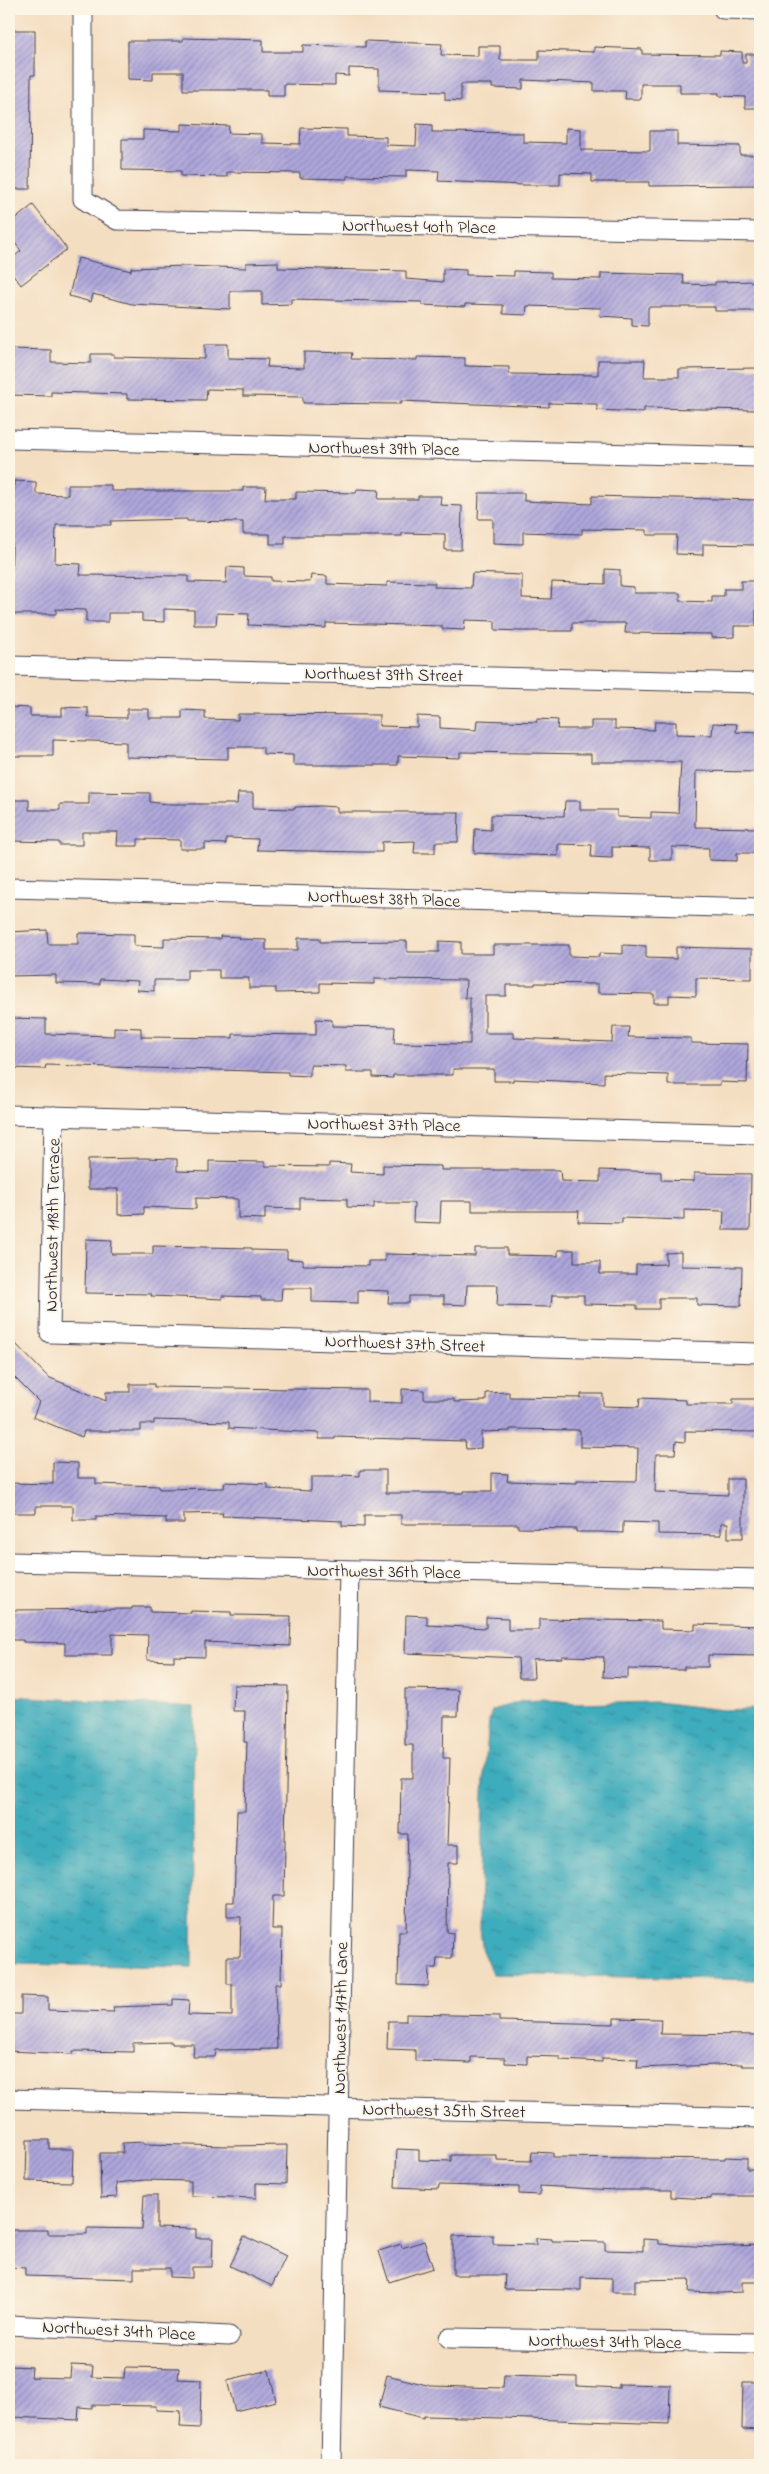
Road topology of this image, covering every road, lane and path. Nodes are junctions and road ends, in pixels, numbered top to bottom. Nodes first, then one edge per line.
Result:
1 (83, 9) edge
2 (722, 9) edge
3 (760, 10) edge
4 (760, 232) edge
5 (9, 439) edge
6 (760, 457) edge
7 (9, 666) edge
8 (760, 683) edge
9 (9, 888) edge
10 (760, 908) edge
11 (9, 1115) edge
12 (54, 1116) junction
13 (760, 1134) edge
14 (50, 1333) joint
15 (760, 1354) edge
16 (9, 1562) edge
17 (349, 1571) junction
18 (760, 1579) edge
19 (9, 2099) edge
20 (338, 2107) junction
21 (760, 2118) edge
22 (9, 2325) edge
23 (229, 2336) dead end
24 (449, 2338) dead end
25 (760, 2343) edge
26 (331, 2465) edge

1 - 4 street, Northwest 40th Place
2 - 3 street
5 - 6 street, Northwest 39th Place
7 - 8 street, Northwest 39th Street
9 - 10 street, Northwest 38th Place
11 - 12 street, Northwest 37th Place
12 - 13 street, Northwest 37th Place
12 - 14 street, Northwest 118th Terrace
14 - 15 street, Northwest 37th Street
16 - 17 street, Northwest 36th Place
17 - 18 street, Northwest 36th Place
17 - 20 street, Northwest 117th Lane
19 - 20 street, Northwest 35th Street
20 - 21 street, Northwest 35th Street
20 - 26 street, Northwest 117th Lane
22 - 23 street, Northwest 34th Place
24 - 25 street, Northwest 34th Place

